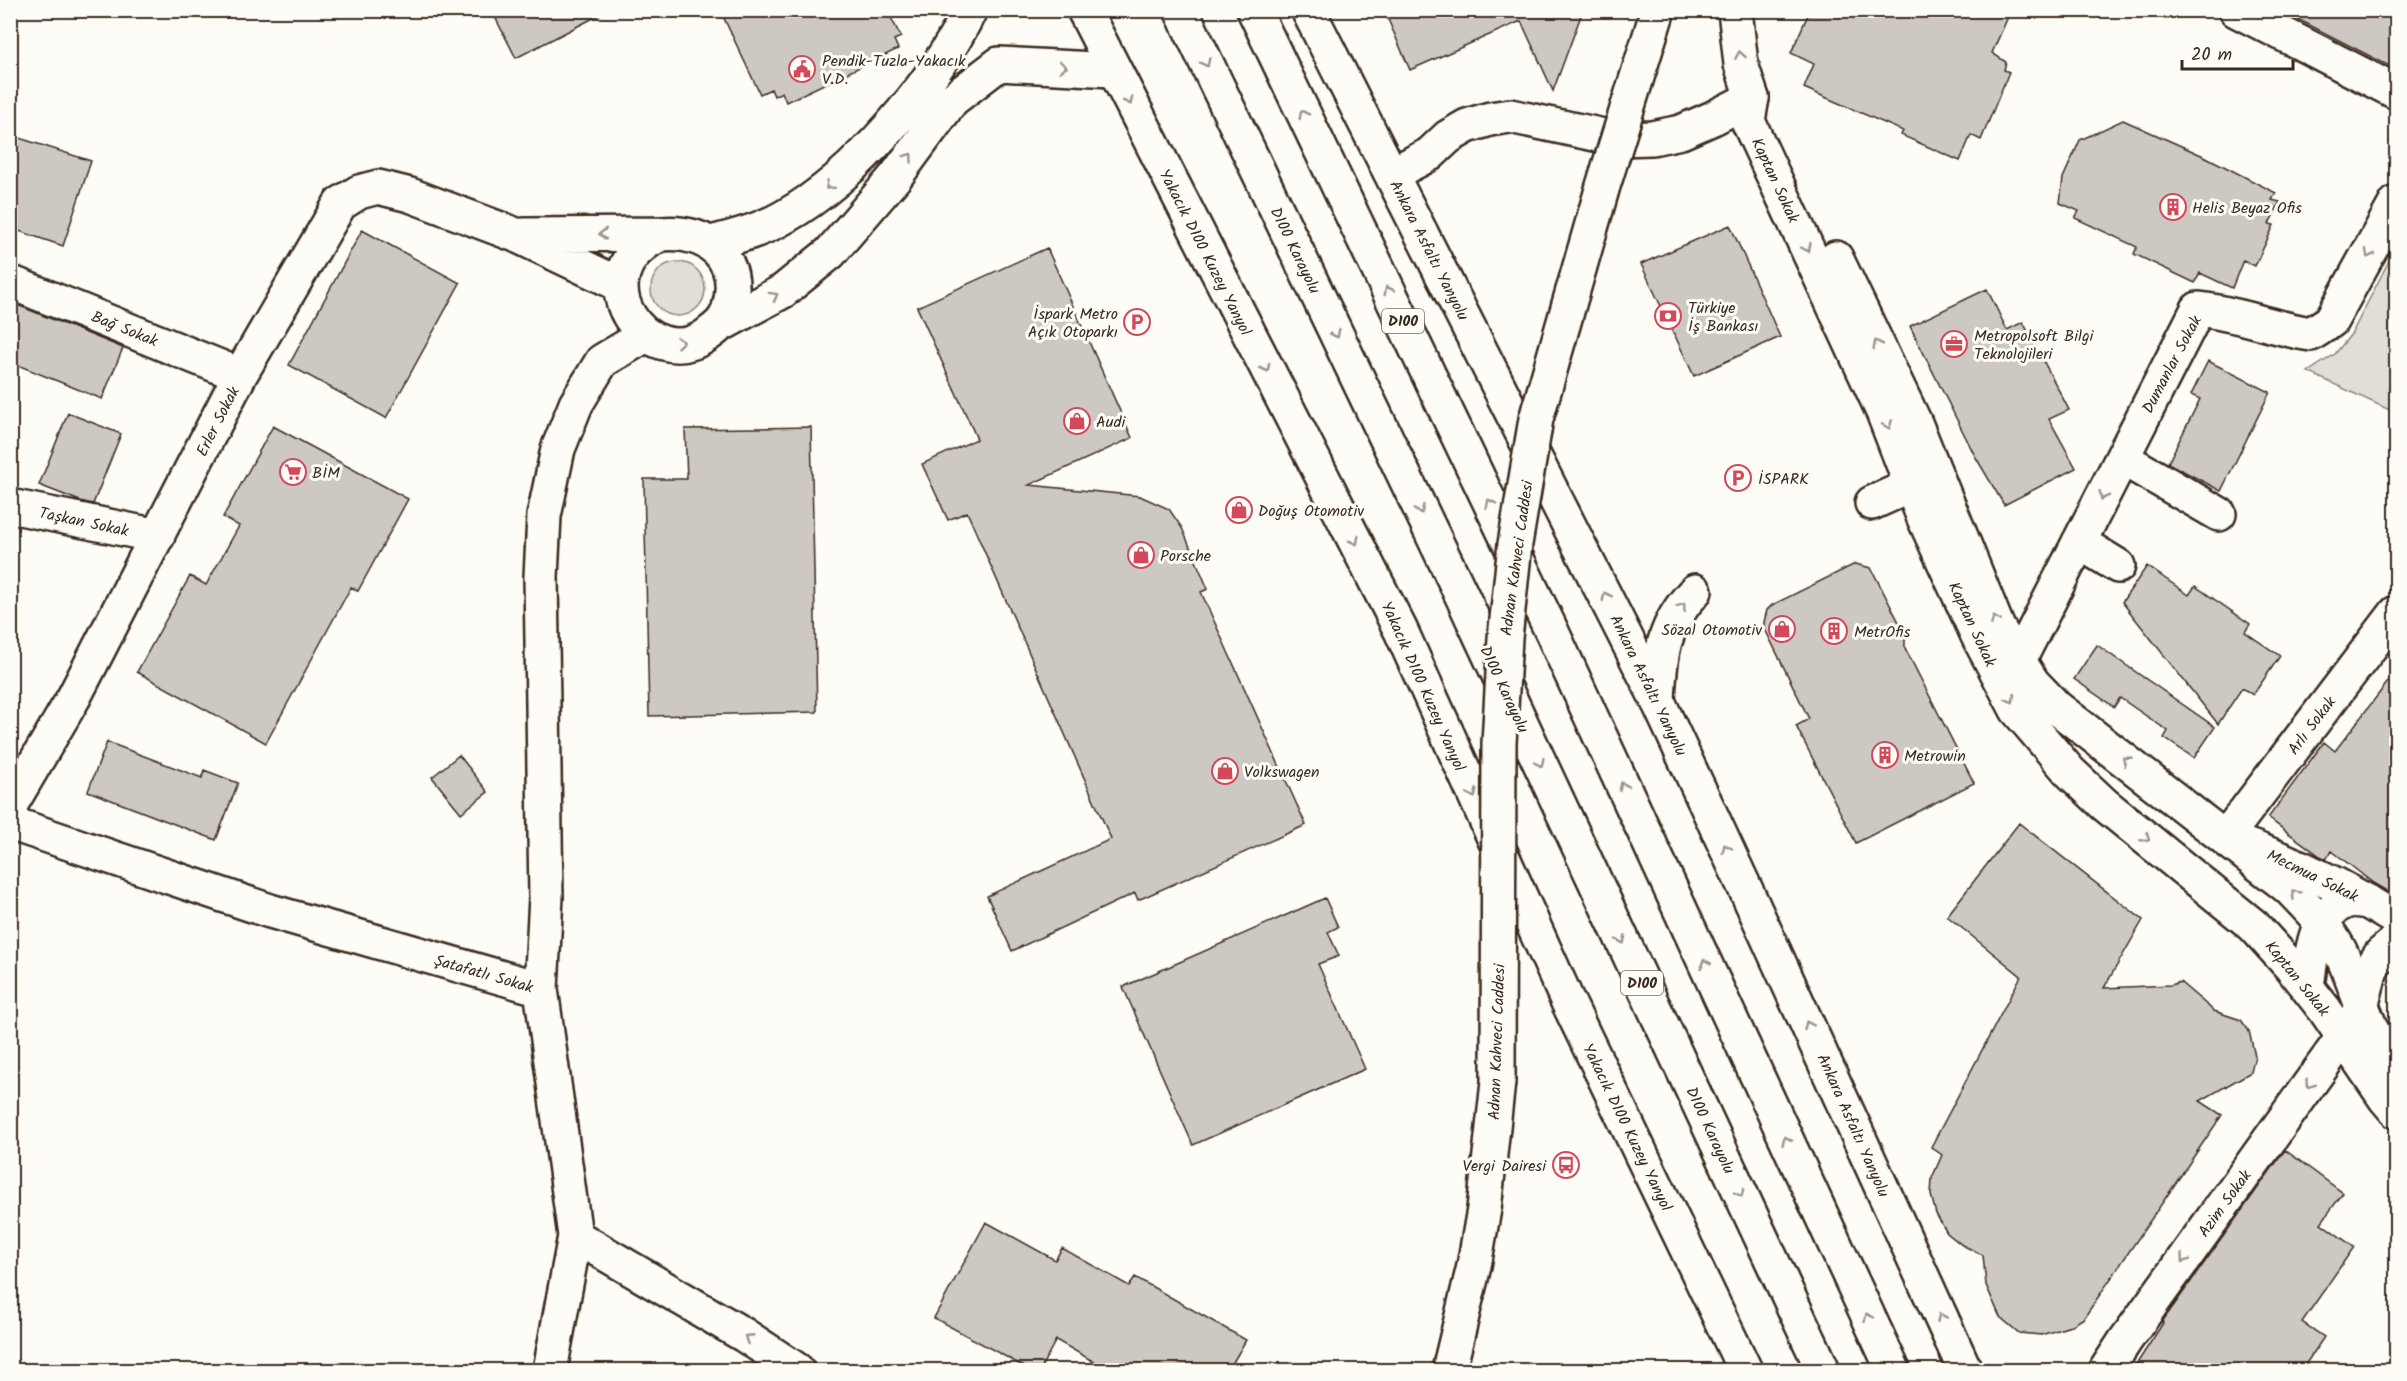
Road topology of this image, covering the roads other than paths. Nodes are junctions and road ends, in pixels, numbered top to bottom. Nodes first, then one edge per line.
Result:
1 (970, 10) edge
2 (1084, 10) edge
3 (1181, 10) edge
4 (1254, 10) edge
5 (1308, 10) edge
6 (1658, 10) edge
7 (1735, 10) edge
8 (2236, 10) edge
9 (1113, 69) junction
10 (2397, 92) edge
11 (1752, 98) junction
12 (1392, 174) junction
13 (2397, 203) edge
14 (661, 234) junction
15 (516, 235) junction
16 (711, 243) junction
17 (10, 282) edge
18 (621, 285) junction
19 (722, 324) junction
20 (646, 335) junction
21 (240, 375) junction
22 (2122, 458) junction
23 (1912, 485) junction
24 (1872, 503) dead end
25 (10, 506) edge
26 (2219, 514) dead end
27 (158, 536) junction
28 (2079, 542) junction
29 (2118, 566) dead end
30 (1695, 591) dead end
31 (2397, 612) edge
32 (2018, 662) junction
33 (1658, 701) junction
34 (10, 807) edge
35 (10, 824) edge
36 (2225, 838) junction
37 (2368, 902) junction
38 (2397, 919) edge
39 (2322, 924) junction
40 (2397, 941) edge
41 (2307, 987) junction
42 (541, 989) junction
43 (2347, 1022) junction
44 (2397, 1071) edge
45 (2397, 1111) edge
46 (575, 1236) junction
47 (550, 1371) edge
48 (797, 1371) edge
49 (1449, 1371) edge
50 (1746, 1371) edge
51 (1823, 1371) edge
52 (1893, 1371) edge
53 (1965, 1371) edge
54 (2106, 1371) edge

1 -> 16 main road
2 - 9 main road, Yakacık D100 Kuzey Yanyol
3 -> 51 main road, D100 Karayolu / D100
52 -> 4 main road, D100
5 - 12 main road, Ankara Asfaltı Yanyolu
6 - 49 main road, Adnan Kahveci Caddesi, bridge
11 -> 7 main road
8 - 10 main road
19 -> 9 main road
9 -> 50 main road, Yakacık D100 Kuzey Yanyol
11 - 12 main road
11 -> 23 main road, Kaptan Sokak
32 -> 11 main road, Kaptan Sokak
33 -> 12 main road, Ankara Asfaltı Yanyolu
13 -> 22 main road, Dumanlar Sokak
14 -> 15 main road
14 - 16 main road
14 - 18 main road
15 - 18 main road, Erler Sokak
15 - 21 main road, Erler Sokak
16 - 19 main road
17 - 21 main road, Bağ Sokak
18 - 20 main road
20 -> 19 main road
20 - 42 main road
21 - 27 main road, Erler Sokak
22 - 26 main road
22 -> 28 main road, Dumanlar Sokak
23 - 24 main road
23 -> 41 main road, Kaptan Sokak
25 - 27 main road, Taşkan Sokak
27 - 34 main road, Erler Sokak
28 - 29 main road
28 - 32 main road, Dumanlar Sokak
33 -> 30 main road
31 - 36 main road, Arlı Sokak
36 -> 32 main road, Kaptan Sokak
53 -> 33 main road, Ankara Asfaltı Yanyolu
35 - 42 main road, Şatafatlı Sokak
36 - 37 main road, Mecmua Sokak
39 -> 36 main road, Kaptan Sokak
37 - 38 main road, Mecmua Sokak
37 - 39 main road
39 - 41 main road
39 - 43 main road, Kaptan Sokak
40 - 43 main road
41 - 43 main road, Kaptan Sokak
42 - 46 main road, Şatafatlı Sokak
43 - 44 main road, Kaptan Sokak
43 - 45 main road, Kaptan Sokak
43 -> 54 main road, Azim Sokak
46 - 47 main road, Şatafatlı Sokak
48 -> 46 main road

